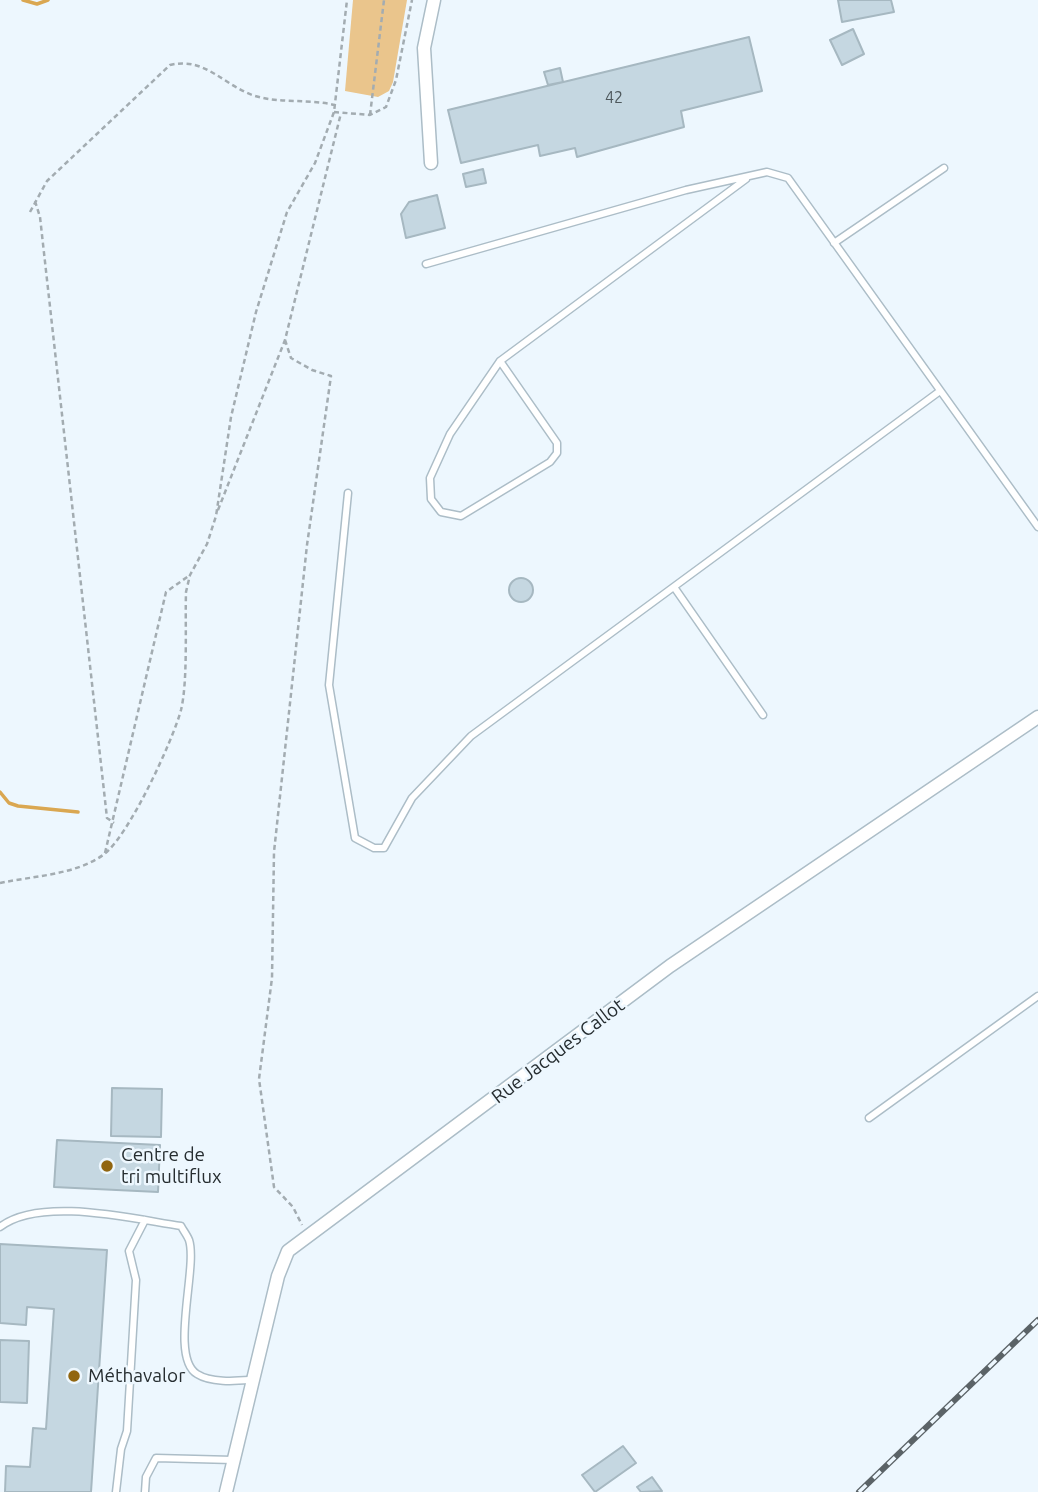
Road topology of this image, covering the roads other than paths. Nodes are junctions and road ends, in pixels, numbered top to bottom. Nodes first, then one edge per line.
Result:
1 (434, 0) edge
2 (430, 163) dead end
3 (944, 168) dead end
4 (750, 176) junction
5 (834, 243) junction
6 (426, 264) dead end
7 (500, 361) junction
8 (940, 391) junction
9 (348, 493) dead end
10 (1038, 527) edge
11 (674, 587) junction
12 (763, 715) dead end
13 (1038, 717) edge
14 (1038, 996) edge
15 (869, 1118) dead end
16 (145, 1220) junction
17 (0, 1227) edge
18 (251, 1380) junction
19 (233, 1460) junction
20 (116, 1492) edge
21 (145, 1492) edge
22 (226, 1492) edge

1 - 2 street
3 - 5 lane
4 - 5 lane
4 - 6 lane
4 - 7 lane
5 - 8 lane
7 - 7 lane
8 - 10 lane
8 - 11 lane
9 - 11 lane
11 - 12 lane
13 - 18 street, Rue Jacques Callot
14 - 15 lane
16 - 17 lane
16 - 18 lane
16 - 20 lane
18 - 19 street, Rue Jacques Callot
19 - 21 lane
19 - 22 street, Rue Jacques Callot

